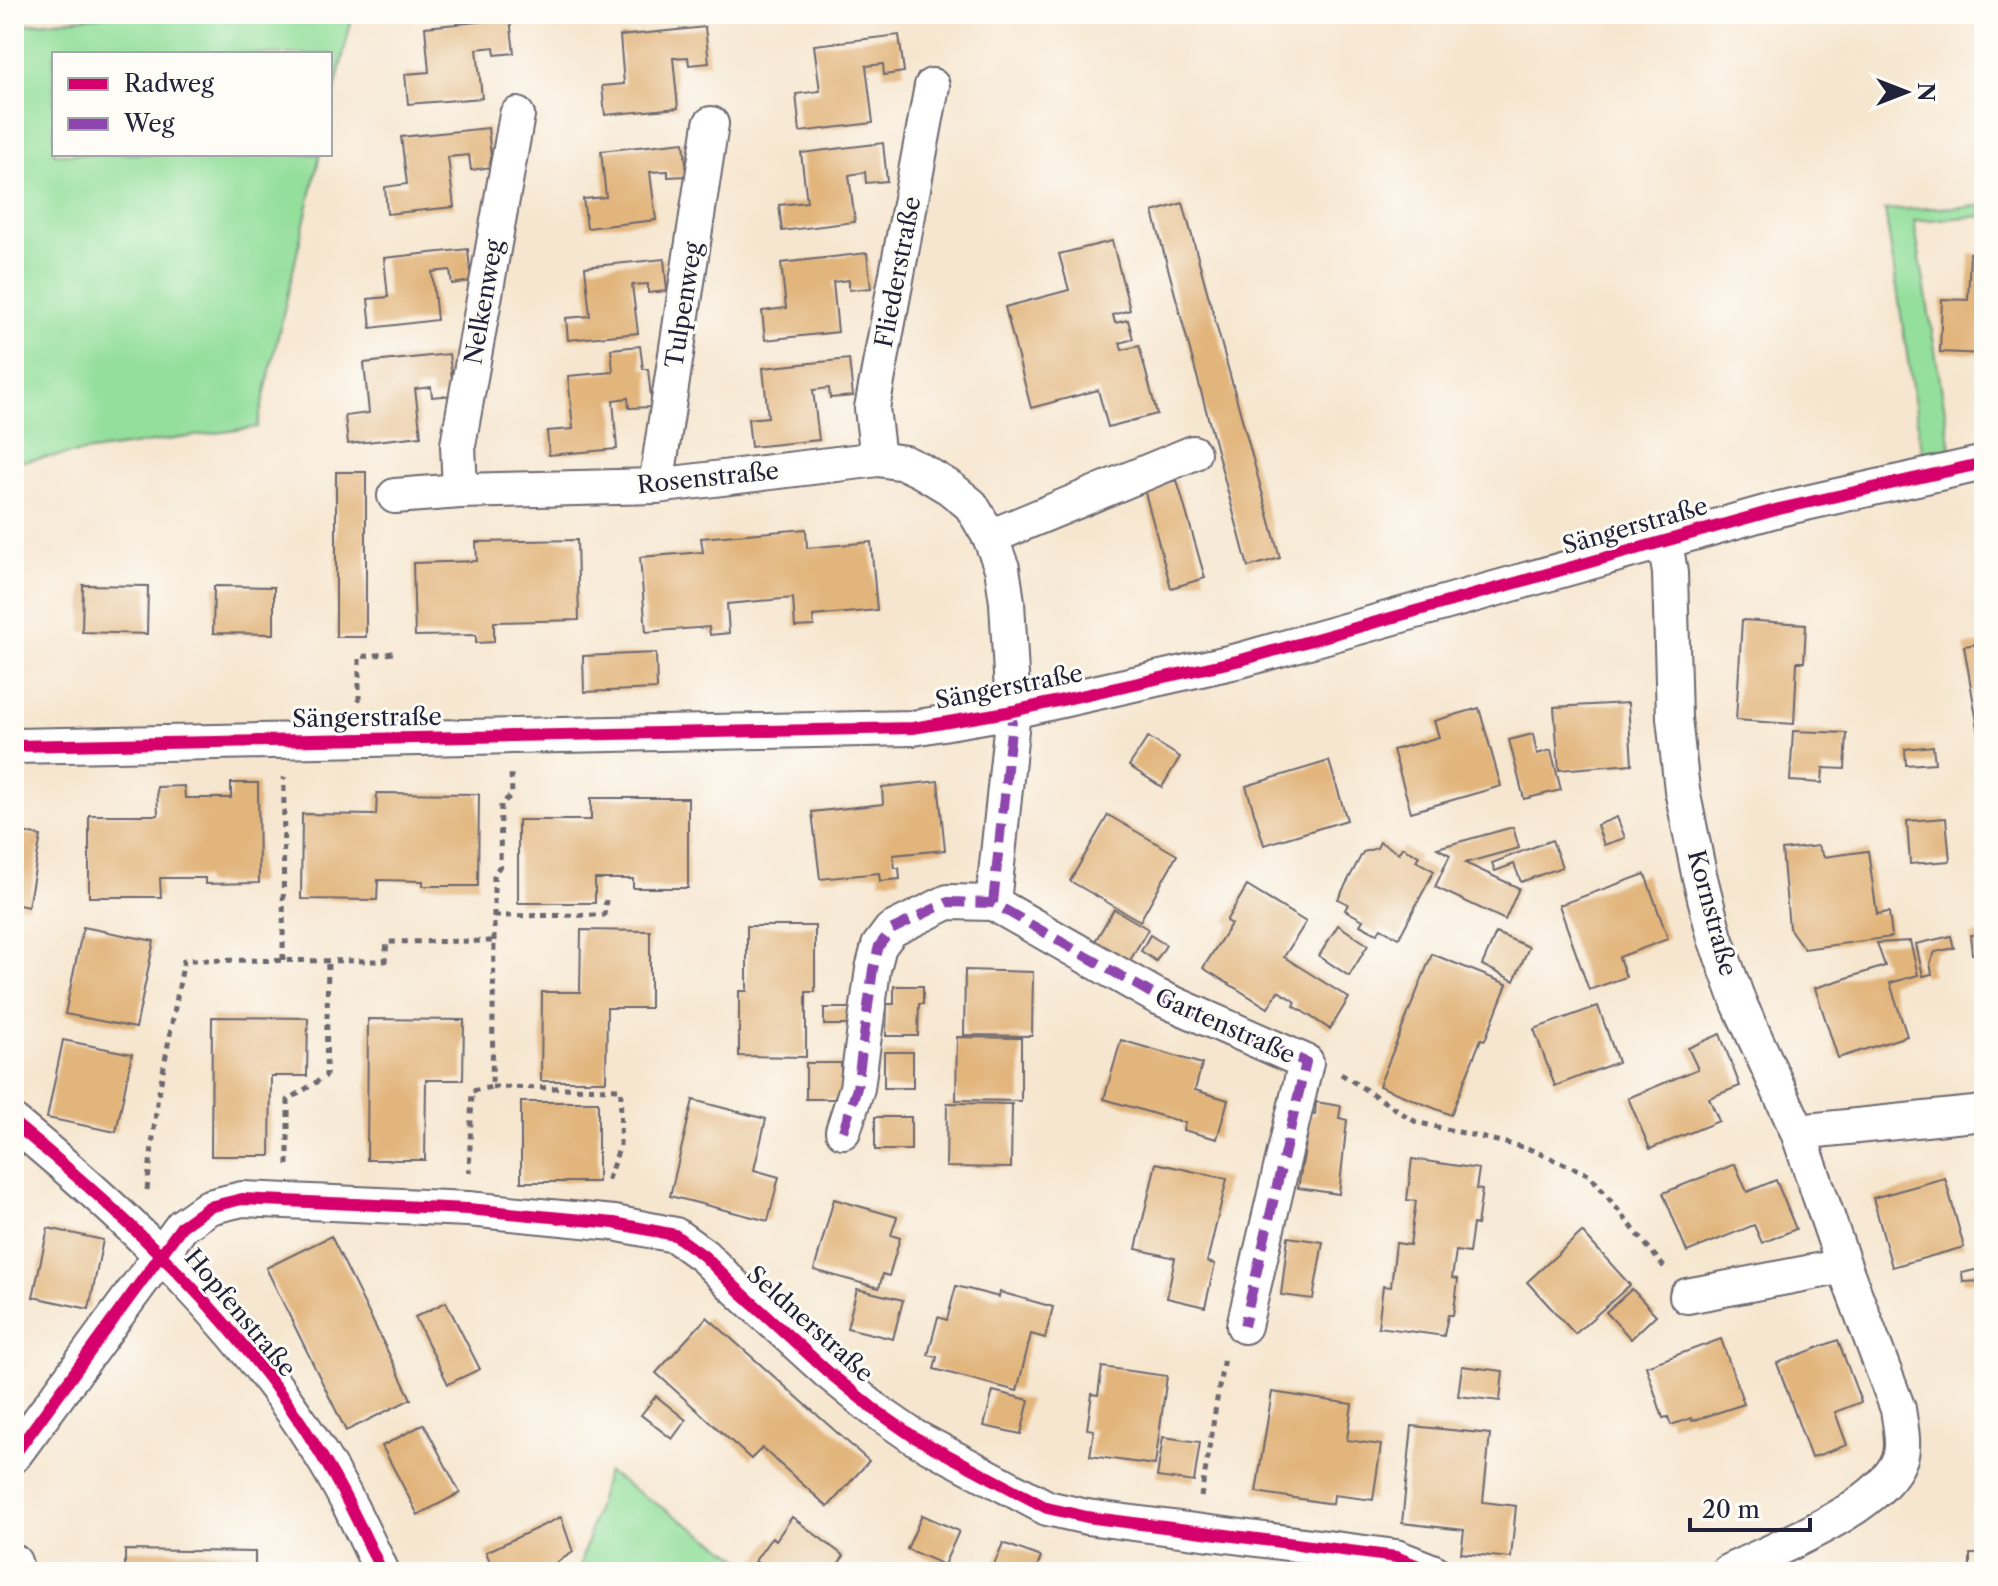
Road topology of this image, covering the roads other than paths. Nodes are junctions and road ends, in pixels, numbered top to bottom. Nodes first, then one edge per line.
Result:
1 (932, 86) dead end
2 (517, 115) dead end
3 (711, 124) dead end
4 (1193, 453) dead end
5 (878, 459) junction
6 (1984, 463) edge
7 (656, 486) junction
8 (460, 491) junction
9 (395, 496) dead end
10 (990, 537) junction
11 (1665, 541) junction
12 (1013, 711) junction
13 (14, 746) edge
14 (993, 903) junction
15 (1984, 1113) edge
16 (14, 1123) edge
17 (843, 1131) dead end
18 (1798, 1132) junction
19 (150, 1244) junction
20 (1844, 1266) junction
21 (1687, 1296) road end
22 (1244, 1326) road end
23 (14, 1455) edge
24 (14, 1562) edge
25 (17, 1572) edge
26 (382, 1572) edge
27 (1434, 1572) edge
28 (1728, 1572) edge

1 - 5 street, Fliederstraße
2 - 8 street, Nelkenweg
3 - 7 street, Tulpenweg
4 - 10 street
5 - 7 street, Rosenstraße
5 - 10 street, Rosenstraße
6 - 11 street, Sängerstraße
7 - 8 street, Rosenstraße
8 - 9 street, Rosenstraße
10 - 12 street, Rosenstraße
11 - 12 street, Sängerstraße
11 - 18 street, Kornstraße
12 - 13 street, Sängerstraße
12 - 14 street
14 - 17 street, Gartenstraße
14 - 22 street, Gartenstraße
15 - 18 street
16 - 19 street, Hopfenstraße
18 - 20 street, Kornstraße
19 - 23 street, Seldnerstraße
19 - 26 street, Hopfenstraße
19 - 27 street, Seldnerstraße
20 - 21 street
20 - 28 street, Kornstraße
24 - 25 street

